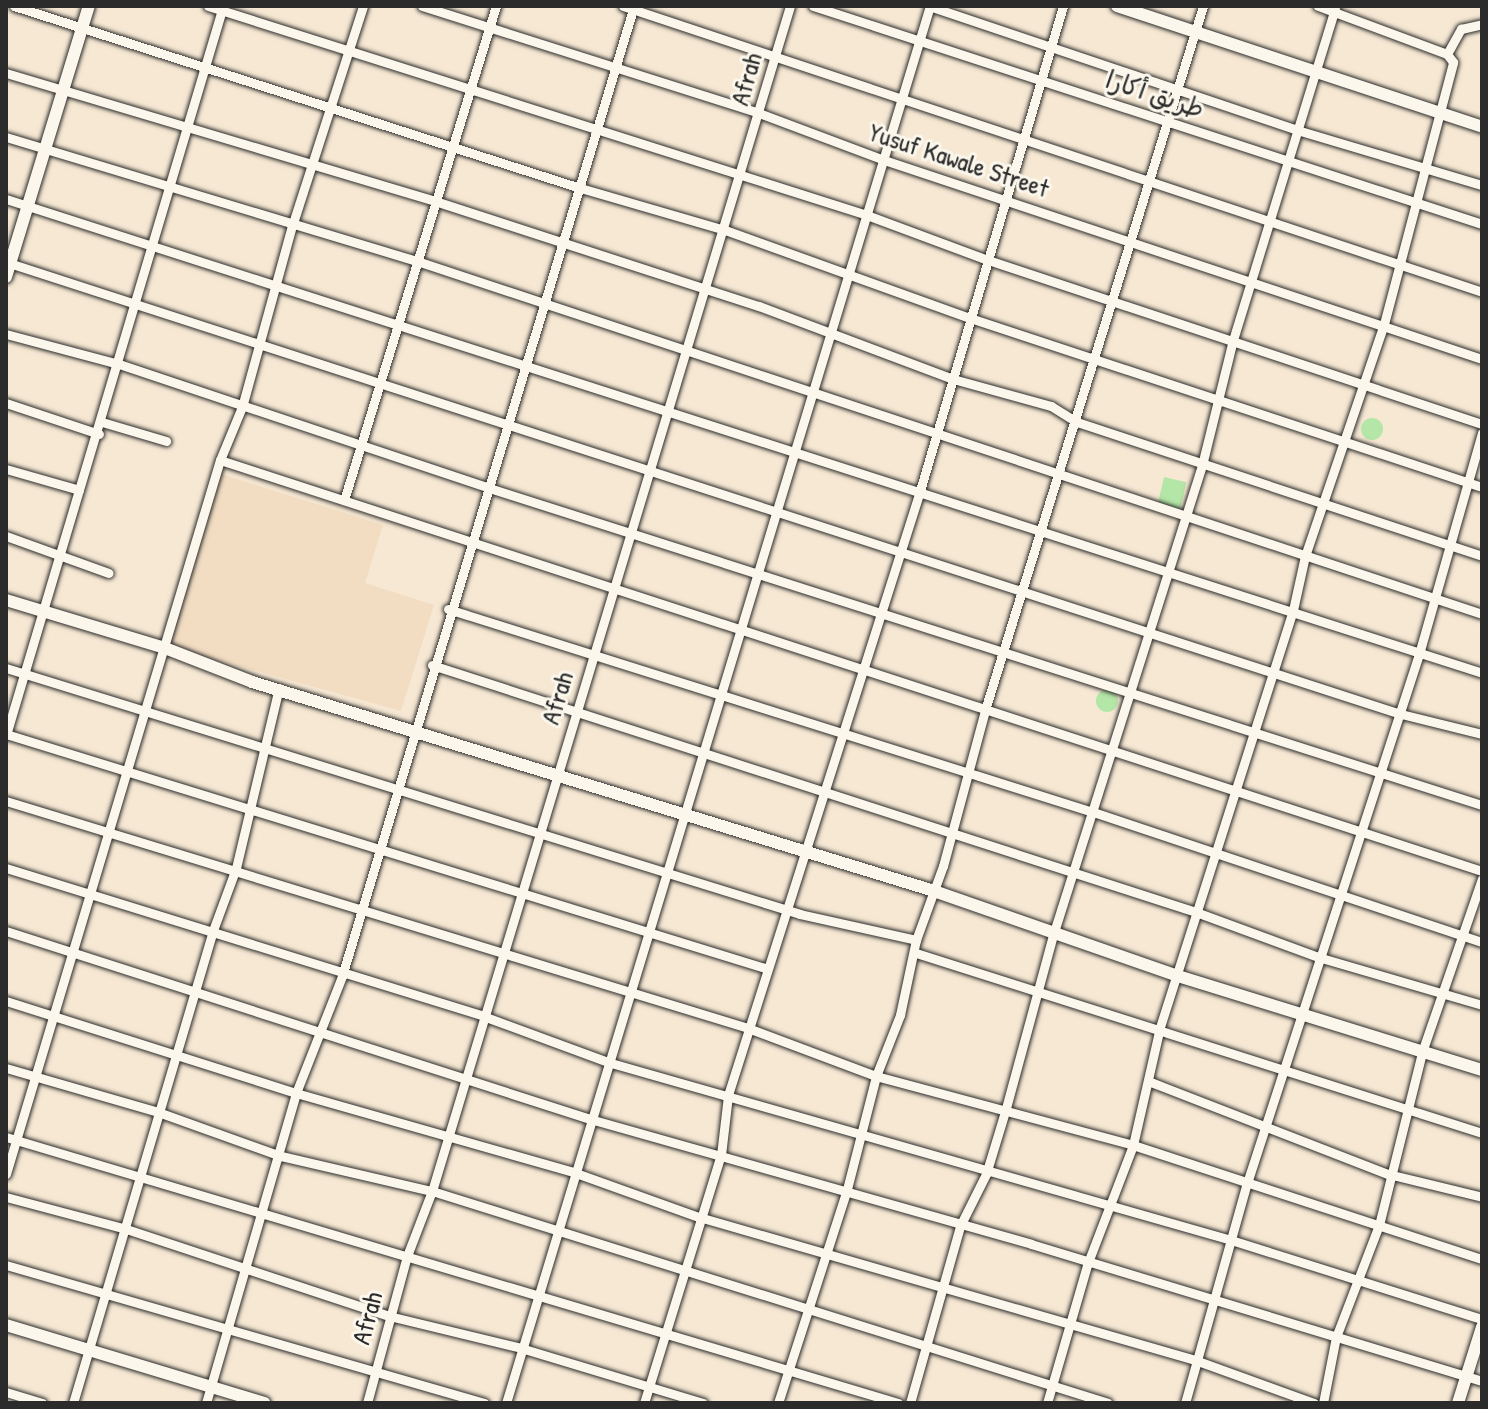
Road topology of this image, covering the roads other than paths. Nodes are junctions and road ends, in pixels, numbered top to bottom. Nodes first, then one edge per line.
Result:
1 (14, 6) edge
2 (89, 6) edge
3 (208, 6) edge
4 (363, 6) edge
5 (422, 6) edge
6 (496, 6) edge
7 (790, 6) edge
8 (813, 6) edge
9 (930, 6) edge
10 (1063, 6) edge
11 (1117, 6) edge
12 (1203, 6) edge
13 (1318, 6) edge
14 (630, 7) edge
15 (222, 8) edge
16 (1335, 9) edge
17 (1482, 24) edge
18 (490, 27) junction
19 (82, 28) junction
20 (1196, 32) junction
21 (919, 42) junction
22 (1049, 47) junction
23 (350, 48) junction
24 (1447, 54) junction
25 (776, 55) junction
26 (205, 65) junction
27 (616, 67) junction
28 (6, 73) edge
29 (1319, 73) junction
30 (1038, 80) junction
31 (471, 87) junction
32 (1174, 88) junction
33 (61, 92) junction
34 (904, 101) junction
35 (329, 106) junction
36 (1441, 111) junction
37 (759, 113) junction
38 (1166, 120) junction
39 (189, 126) junction
40 (1482, 127) edge
41 (596, 128) junction
42 (1297, 130) junction
43 (6, 137) edge
44 (1021, 140) junction
45 (455, 147) junction
46 (45, 150) junction
47 (884, 160) junction
48 (1288, 162) junction
49 (313, 165) junction
50 (1425, 165) junction
51 (743, 174) junction
52 (1147, 180) junction
53 (1482, 185) edge
54 (577, 187) junction
55 (172, 190) junction
56 (1009, 198) junction
57 (1414, 198) junction
58 (6, 199) edge
59 (438, 202) junction
60 (29, 203) junction
61 (864, 214) junction
62 (1270, 223) junction
63 (1482, 224) edge
64 (292, 226) junction
65 (725, 230) junction
66 (1129, 242) junction
67 (560, 244) junction
68 (155, 245) junction
69 (988, 260) junction
70 (420, 262) junction
71 (1396, 262) junction
72 (7, 267) edge
73 (848, 275) junction
74 (1252, 278) junction
75 (275, 286) junction
76 (706, 289) junction
77 (1482, 292) edge
78 (1110, 301) junction
79 (542, 305) junction
80 (136, 308) junction
81 (970, 318) junction
82 (400, 323) junction
83 (1384, 324) junction
84 (832, 331) junction
85 (6, 334) edge
86 (1233, 340) junction
87 (259, 343) junction
88 (685, 352) junction
89 (1482, 359) edge
90 (1095, 360) junction
91 (119, 364) junction
92 (523, 364) junction
93 (953, 379) junction
94 (380, 383) junction
95 (1364, 383) junction
96 (813, 396) junction
97 (1219, 400) junction
98 (6, 403) edge
99 (242, 407) junction
100 (667, 412) junction
101 (102, 422) junction
102 (1077, 422) junction
103 (507, 423) junction
104 (1482, 424) edge
105 (1482, 433) edge
106 (99, 434) junction
107 (937, 434) junction
108 (166, 441) dead end
109 (1348, 441) junction
110 (363, 446) junction
111 (794, 453) junction
112 (220, 460) junction
113 (1203, 461) junction
114 (6, 469) edge
115 (646, 471) junction
116 (1060, 478) junction
117 (1469, 483) junction
118 (486, 487) junction
119 (1482, 487) edge
120 (79, 490) junction
121 (919, 494) junction
122 (345, 497) junction
123 (1326, 502) junction
124 (775, 508) junction
125 (1185, 514) junction
126 (631, 530) junction
127 (1041, 533) junction
128 (6, 536) edge
129 (469, 542) junction
130 (1453, 546) junction
131 (901, 551) junction
132 (60, 554) junction
133 (1305, 556) junction
134 (1482, 556) edge
135 (1170, 570) junction
136 (756, 571) junction
137 (109, 573) dead end
138 (614, 589) junction
139 (1024, 590) junction
140 (1433, 598) junction
141 (6, 600) edge
142 (448, 609) junction
143 (880, 610) junction
144 (1293, 610) junction
145 (44, 612) junction
146 (1482, 614) edge
147 (739, 628) junction
148 (1149, 629) junction
149 (165, 648) junction
150 (1004, 652) junction
151 (1419, 654) junction
152 (593, 655) junction
153 (432, 665) junction
154 (863, 667) junction
155 (6, 668) edge
156 (1270, 672) junction
157 (24, 673) junction
158 (1482, 673) edge
159 (279, 688) junction
160 (1131, 690) junction
161 (719, 693) junction
162 (145, 708) junction
163 (578, 709) junction
164 (985, 710) junction
165 (1397, 713) junction
166 (413, 730) junction
167 (1251, 732) junction
168 (845, 733) junction
169 (6, 734) edge
170 (1482, 734) edge
171 (268, 750) junction
172 (701, 753) junction
173 (1111, 753) junction
174 (127, 770) junction
175 (1381, 770) junction
176 (558, 772) junction
177 (968, 773) junction
178 (396, 789) junction
179 (826, 792) junction
180 (1232, 793) junction
181 (6, 801) edge
182 (1482, 805) edge
183 (251, 810) junction
184 (683, 812) junction
185 (1093, 812) junction
186 (1358, 830) junction
187 (107, 832) junction
188 (539, 833) junction
189 (950, 834) junction
190 (378, 849) junction
191 (1213, 853) junction
192 (806, 854) junction
193 (6, 868) edge
194 (236, 868) junction
195 (1482, 871) edge
196 (665, 872) junction
197 (1075, 874) junction
198 (1482, 879) edge
199 (931, 890) junction
200 (519, 895) junction
201 (88, 896) junction
202 (1337, 896) junction
203 (361, 908) junction
204 (788, 910) junction
205 (1196, 912) junction
206 (6, 931) edge
207 (648, 931) junction
208 (212, 933) junction
209 (1053, 935) junction
210 (1461, 936) junction
211 (916, 940) junction
212 (1482, 942) edge
213 (70, 952) junction
214 (502, 952) junction
215 (916, 953) junction
216 (1318, 957) junction
217 (768, 969) junction
218 (342, 976) junction
219 (1178, 976) junction
220 (631, 991) junction
221 (1039, 992) junction
222 (1442, 992) junction
223 (195, 994) junction
224 (6, 1001) edge
225 (1482, 1005) edge
226 (1300, 1014) junction
227 (54, 1015) junction
228 (483, 1016) junction
229 (1160, 1027) junction
230 (748, 1028) junction
231 (321, 1032) junction
232 (1422, 1052) junction
233 (178, 1056) junction
234 (611, 1063) junction
235 (6, 1068) edge
236 (1287, 1069) junction
237 (1482, 1070) edge
238 (876, 1076) junction
239 (37, 1078) junction
240 (466, 1078) junction
241 (1148, 1081) junction
242 (296, 1093) junction
243 (728, 1095) junction
244 (1006, 1108) junction
245 (158, 1112) junction
246 (1409, 1113) junction
247 (590, 1119) junction
248 (1267, 1128) junction
249 (1482, 1133) edge
250 (861, 1136) junction
251 (6, 1137) edge
252 (446, 1137) junction
253 (18, 1141) junction
254 (1133, 1145) junction
255 (721, 1155) junction
256 (281, 1156) junction
257 (573, 1172) junction
258 (6, 1174) edge
259 (986, 1174) junction
260 (1388, 1174) junction
261 (140, 1176) junction
262 (1247, 1183) junction
263 (432, 1191) junction
264 (846, 1193) junction
265 (6, 1197) edge
266 (1482, 1197) edge
267 (1111, 1206) junction
268 (263, 1214) junction
269 (699, 1217) junction
270 (1379, 1225) junction
271 (960, 1226) junction
272 (126, 1229) junction
273 (555, 1230) junction
274 (1231, 1240) junction
275 (828, 1252) junction
276 (407, 1256) junction
277 (1482, 1259) edge
278 (6, 1265) edge
279 (1087, 1265) junction
280 (243, 1268) junction
281 (683, 1271) junction
282 (1356, 1280) junction
283 (944, 1289) junction
284 (107, 1297) junction
285 (535, 1297) junction
286 (1214, 1301) junction
287 (809, 1310) junction
288 (389, 1316) junction
289 (1482, 1319) edge
290 (1069, 1324) junction
291 (6, 1325) edge
292 (1482, 1327) edge
293 (229, 1328) junction
294 (663, 1331) junction
295 (1336, 1337) junction
296 (926, 1347) junction
297 (521, 1348) junction
298 (91, 1351) junction
299 (1195, 1360) junction
300 (788, 1370) junction
301 (375, 1371) junction
302 (1466, 1377) junction
303 (1482, 1381) edge
304 (1052, 1383) junction
305 (650, 1385) junction
306 (212, 1386) junction
307 (6, 1392) edge
308 (42, 1403) edge
309 (73, 1403) edge
310 (206, 1403) edge
311 (264, 1403) edge
312 (367, 1403) edge
313 (484, 1403) edge
314 (506, 1403) edge
315 (644, 1403) edge
316 (703, 1403) edge
317 (778, 1403) edge
318 (898, 1403) edge
319 (910, 1403) edge
320 (1047, 1403) edge
321 (1108, 1403) edge
322 (1185, 1403) edge
323 (1314, 1403) edge
324 (1323, 1403) edge
325 (1458, 1403) edge

1 - 19 street
2 - 19 street
3 - 15 street
4 - 23 street
5 - 18 street, Yusuf Kawale Street
6 - 18 street
7 - 25 street, Afrah
8 - 21 street, طريق أكارا
9 - 21 street
9 - 22 street
10 - 22 street
11 - 20 street
12 - 20 street
13 - 16 street
14 - 25 street
14 - 27 street
15 - 23 street
15 - 26 street
16 - 24 street
16 - 29 street
17 - 24 street
18 - 27 street, Yusuf Kawale Street
18 - 31 street
19 - 26 street
19 - 33 street
20 - 29 street
20 - 32 street
21 - 30 street, طريق أكارا
21 - 34 street
22 - 30 street
22 - 32 street
23 - 31 street
23 - 35 street
24 - 36 street
25 - 34 street
25 - 37 street, Afrah
26 - 35 street
26 - 39 street
27 - 37 street, Yusuf Kawale Street
27 - 41 street
28 - 33 street
29 - 36 street
29 - 42 street
30 - 38 street, طريق أكارا
30 - 44 street
31 - 41 street
31 - 45 street
32 - 38 street
32 - 42 street
33 - 39 street
33 - 46 street
34 - 44 street
34 - 47 street
35 - 45 street
35 - 49 street
36 - 40 street
36 - 50 street
37 - 47 street, Yusuf Kawale Street
37 - 51 street, Afrah
38 - 48 street, طريق أكارا
38 - 52 street
39 - 49 street
39 - 55 street
41 - 51 street
41 - 54 street
42 - 48 street
42 - 50 street
43 - 46 street
44 - 52 street
44 - 56 street
45 - 54 street
45 - 59 street
46 - 55 street
46 - 60 street
47 - 56 street, Yusuf Kawale Street
47 - 61 street
48 - 57 street, طريق أكارا
48 - 62 street
49 - 59 street
49 - 64 street
50 - 53 street
50 - 57 street
51 - 61 street
51 - 65 street, Afrah
52 - 62 street
52 - 66 street
54 - 65 street
54 - 67 street
55 - 64 street
55 - 68 street
56 - 66 street, Yusuf Kawale Street
56 - 69 street
57 - 63 street, طريق أكارا
57 - 71 street
58 - 60 street
59 - 67 street
59 - 70 street
60 - 68 street
60 - 72 street
61 - 69 street
61 - 73 street
62 - 71 street
62 - 74 street
64 - 70 street
64 - 75 street
65 - 73 street
65 - 76 street, Afrah
66 - 74 street, Yusuf Kawale Street
66 - 78 street
67 - 76 street
67 - 79 street
68 - 75 street
68 - 80 street
69 - 78 street
69 - 81 street
70 - 79 street
70 - 82 street
71 - 77 street
71 - 83 street
72 - 80 street
73 - 81 street
73 - 84 street
74 - 83 street, Yusuf Kawale Street
74 - 86 street
75 - 82 street
75 - 87 street
76 - 84 street
76 - 88 street, Afrah
78 - 86 street
78 - 90 street
79 - 88 street
79 - 92 street
80 - 87 street
80 - 91 street
81 - 90 street
81 - 93 street
82 - 92 street
82 - 94 street
83 - 89 street, Yusuf Kawale Street
83 - 95 street
84 - 93 street
84 - 96 street
85 - 91 street
86 - 95 street
86 - 97 street
87 - 94 street
87 - 99 street
88 - 96 street
88 - 100 street, Afrah
90 - 97 street
90 - 102 street
91 - 99 street
91 - 101 street
92 - 100 street
92 - 103 street
93 - 102 street
93 - 107 street
94 - 103 street
94 - 110 street
95 - 104 street
95 - 109 street
96 - 107 street
96 - 111 street
97 - 109 street
97 - 113 street
98 - 106 street
99 - 110 street
99 - 112 street
100 - 111 street
100 - 115 street, Afrah
101 - 106 street
101 - 108 street
102 - 113 street
102 - 116 street
103 - 115 street
103 - 118 street
105 - 117 street
106 - 120 street
107 - 116 street
107 - 121 street
109 - 117 street
109 - 123 street
110 - 118 street
110 - 122 street
111 - 121 street
111 - 124 street
112 - 122 street
112 - 149 street
113 - 123 street
113 - 125 street
114 - 120 street
115 - 124 street
115 - 126 street, Afrah
116 - 125 street
116 - 127 street
117 - 119 street
117 - 130 street
118 - 126 street
118 - 129 street
120 - 132 street
121 - 127 street
121 - 131 street
122 - 129 street
123 - 130 street
123 - 133 street
124 - 131 street
124 - 136 street
125 - 133 street
125 - 135 street
126 - 136 street
126 - 138 street, Afrah
127 - 135 street
127 - 139 street
128 - 132 street
129 - 138 street
129 - 142 street
130 - 134 street
130 - 140 street
131 - 139 street
131 - 143 street
132 - 137 street
132 - 145 street
133 - 140 street
133 - 144 street
135 - 144 street
135 - 148 street
136 - 143 street
136 - 147 street
138 - 147 street
138 - 152 street, Afrah
139 - 148 street
139 - 150 street
140 - 146 street
140 - 151 street
141 - 145 street
142 - 152 street
142 - 153 street
143 - 150 street
143 - 154 street
144 - 151 street
144 - 156 street
145 - 149 street
145 - 157 street
147 - 154 street
147 - 161 street
148 - 156 street
148 - 160 street
149 - 159 street
149 - 162 street
150 - 160 street
150 - 164 street
151 - 158 street
151 - 165 street
152 - 161 street
152 - 163 street, Afrah
153 - 163 street
153 - 166 street
154 - 164 street
154 - 168 street
155 - 157 street
156 - 165 street
156 - 167 street
157 - 162 street
157 - 169 street
159 - 166 street
159 - 171 street
160 - 167 street
160 - 173 street
161 - 168 street
161 - 172 street
162 - 171 street
162 - 174 street
163 - 172 street
163 - 176 street, Afrah
164 - 173 street
164 - 177 street
165 - 170 street
165 - 175 street
166 - 176 street
166 - 178 street
167 - 175 street
167 - 180 street
168 - 177 street
168 - 179 street
169 - 174 street
171 - 178 street
171 - 183 street
172 - 179 street
172 - 184 street
173 - 180 street
173 - 185 street
174 - 183 street
174 - 187 street
175 - 182 street
175 - 186 street
176 - 184 street
176 - 188 street, Afrah
177 - 185 street
177 - 189 street
178 - 188 street
178 - 190 street
179 - 189 street
179 - 192 street
180 - 186 street
180 - 191 street
181 - 187 street
183 - 190 street
183 - 194 street
184 - 192 street
184 - 196 street
185 - 191 street
185 - 197 street
186 - 195 street
186 - 202 street
187 - 194 street
187 - 201 street
188 - 196 street
188 - 200 street, Afrah
189 - 197 street
189 - 199 street
190 - 200 street
190 - 203 street
191 - 202 street
191 - 205 street
192 - 199 street
192 - 204 street
193 - 201 street
194 - 203 street
194 - 208 street
196 - 204 street
196 - 207 street
197 - 205 street
197 - 209 street
198 - 210 street
199 - 209 street
199 - 211 street
200 - 207 street
200 - 214 street, Afrah
201 - 208 street
201 - 213 street
202 - 210 street
202 - 216 street
203 - 214 street
203 - 218 street
204 - 211 street
204 - 217 street
205 - 216 street
205 - 219 street
206 - 213 street
207 - 217 street
207 - 220 street
208 - 218 street
208 - 223 street
209 - 219 street
209 - 221 street
210 - 212 street
210 - 222 street
211 - 215 street
213 - 223 street
213 - 227 street
214 - 220 street
214 - 228 street, Afrah
215 - 221 street
215 - 238 street
216 - 222 street
216 - 226 street
217 - 230 street
218 - 228 street
218 - 231 street
219 - 226 street
219 - 229 street
220 - 230 street
220 - 234 street
221 - 229 street
221 - 244 street
222 - 225 street
222 - 232 street
223 - 231 street
223 - 233 street
224 - 227 street
226 - 232 street
226 - 236 street
227 - 233 street
227 - 239 street
228 - 234 street
228 - 240 street, Afrah
229 - 236 street
229 - 241 street
230 - 238 street
230 - 243 street
231 - 240 street
231 - 242 street
232 - 237 street
232 - 246 street
233 - 242 street
233 - 245 street
234 - 243 street
234 - 247 street
235 - 239 street
236 - 246 street
236 - 248 street
238 - 244 street
238 - 250 street
239 - 245 street
239 - 253 street
240 - 247 street
240 - 252 street, Afrah
241 - 248 street
241 - 254 street
242 - 252 street
242 - 256 street
243 - 250 street
243 - 255 street
244 - 254 street
244 - 259 street
245 - 256 street
245 - 261 street
246 - 249 street
246 - 260 street
247 - 255 street
247 - 257 street
248 - 260 street
248 - 262 street
250 - 259 street
250 - 264 street
251 - 253 street
252 - 257 street
252 - 263 street, Afrah
253 - 258 street
253 - 261 street
254 - 262 street
254 - 267 street
255 - 264 street
255 - 269 street
256 - 263 street
256 - 268 street
257 - 269 street
257 - 273 street
259 - 267 street
259 - 271 street
260 - 266 street
260 - 270 street
261 - 268 street
261 - 272 street
262 - 270 street
262 - 274 street
263 - 273 street
263 - 276 street, Afrah
264 - 271 street
264 - 275 street
265 - 272 street
267 - 274 street
267 - 279 street
268 - 276 street
268 - 280 street
269 - 275 street
269 - 281 street
270 - 277 street
270 - 282 street
271 - 279 street
271 - 283 street
272 - 280 street
272 - 284 street
273 - 281 street
273 - 285 street
274 - 282 street
274 - 286 street
275 - 283 street
275 - 287 street
276 - 285 street
276 - 288 street, Afrah
278 - 284 street
279 - 286 street
279 - 290 street
280 - 288 street
280 - 293 street
281 - 287 street
281 - 294 street
282 - 289 street
282 - 295 street
283 - 290 street
283 - 296 street
284 - 293 street
284 - 298 street
285 - 294 street
285 - 297 street
286 - 295 street
286 - 299 street
287 - 296 street
287 - 300 street
288 - 297 street
288 - 301 street, Afrah
290 - 299 street
290 - 304 street
291 - 298 street
292 - 302 street
293 - 301 street
293 - 306 street
294 - 300 street
294 - 305 street
295 - 302 street
295 - 324 street
296 - 304 street
296 - 319 street
297 - 305 street
297 - 314 street
298 - 306 street
298 - 309 street
299 - 322 street
299 - 323 street
300 - 317 street
300 - 318 street
301 - 312 street, Afrah
301 - 313 street
302 - 303 street
302 - 325 street
304 - 320 street
304 - 321 street
305 - 315 street
305 - 316 street
306 - 310 street
306 - 311 street
307 - 308 street

